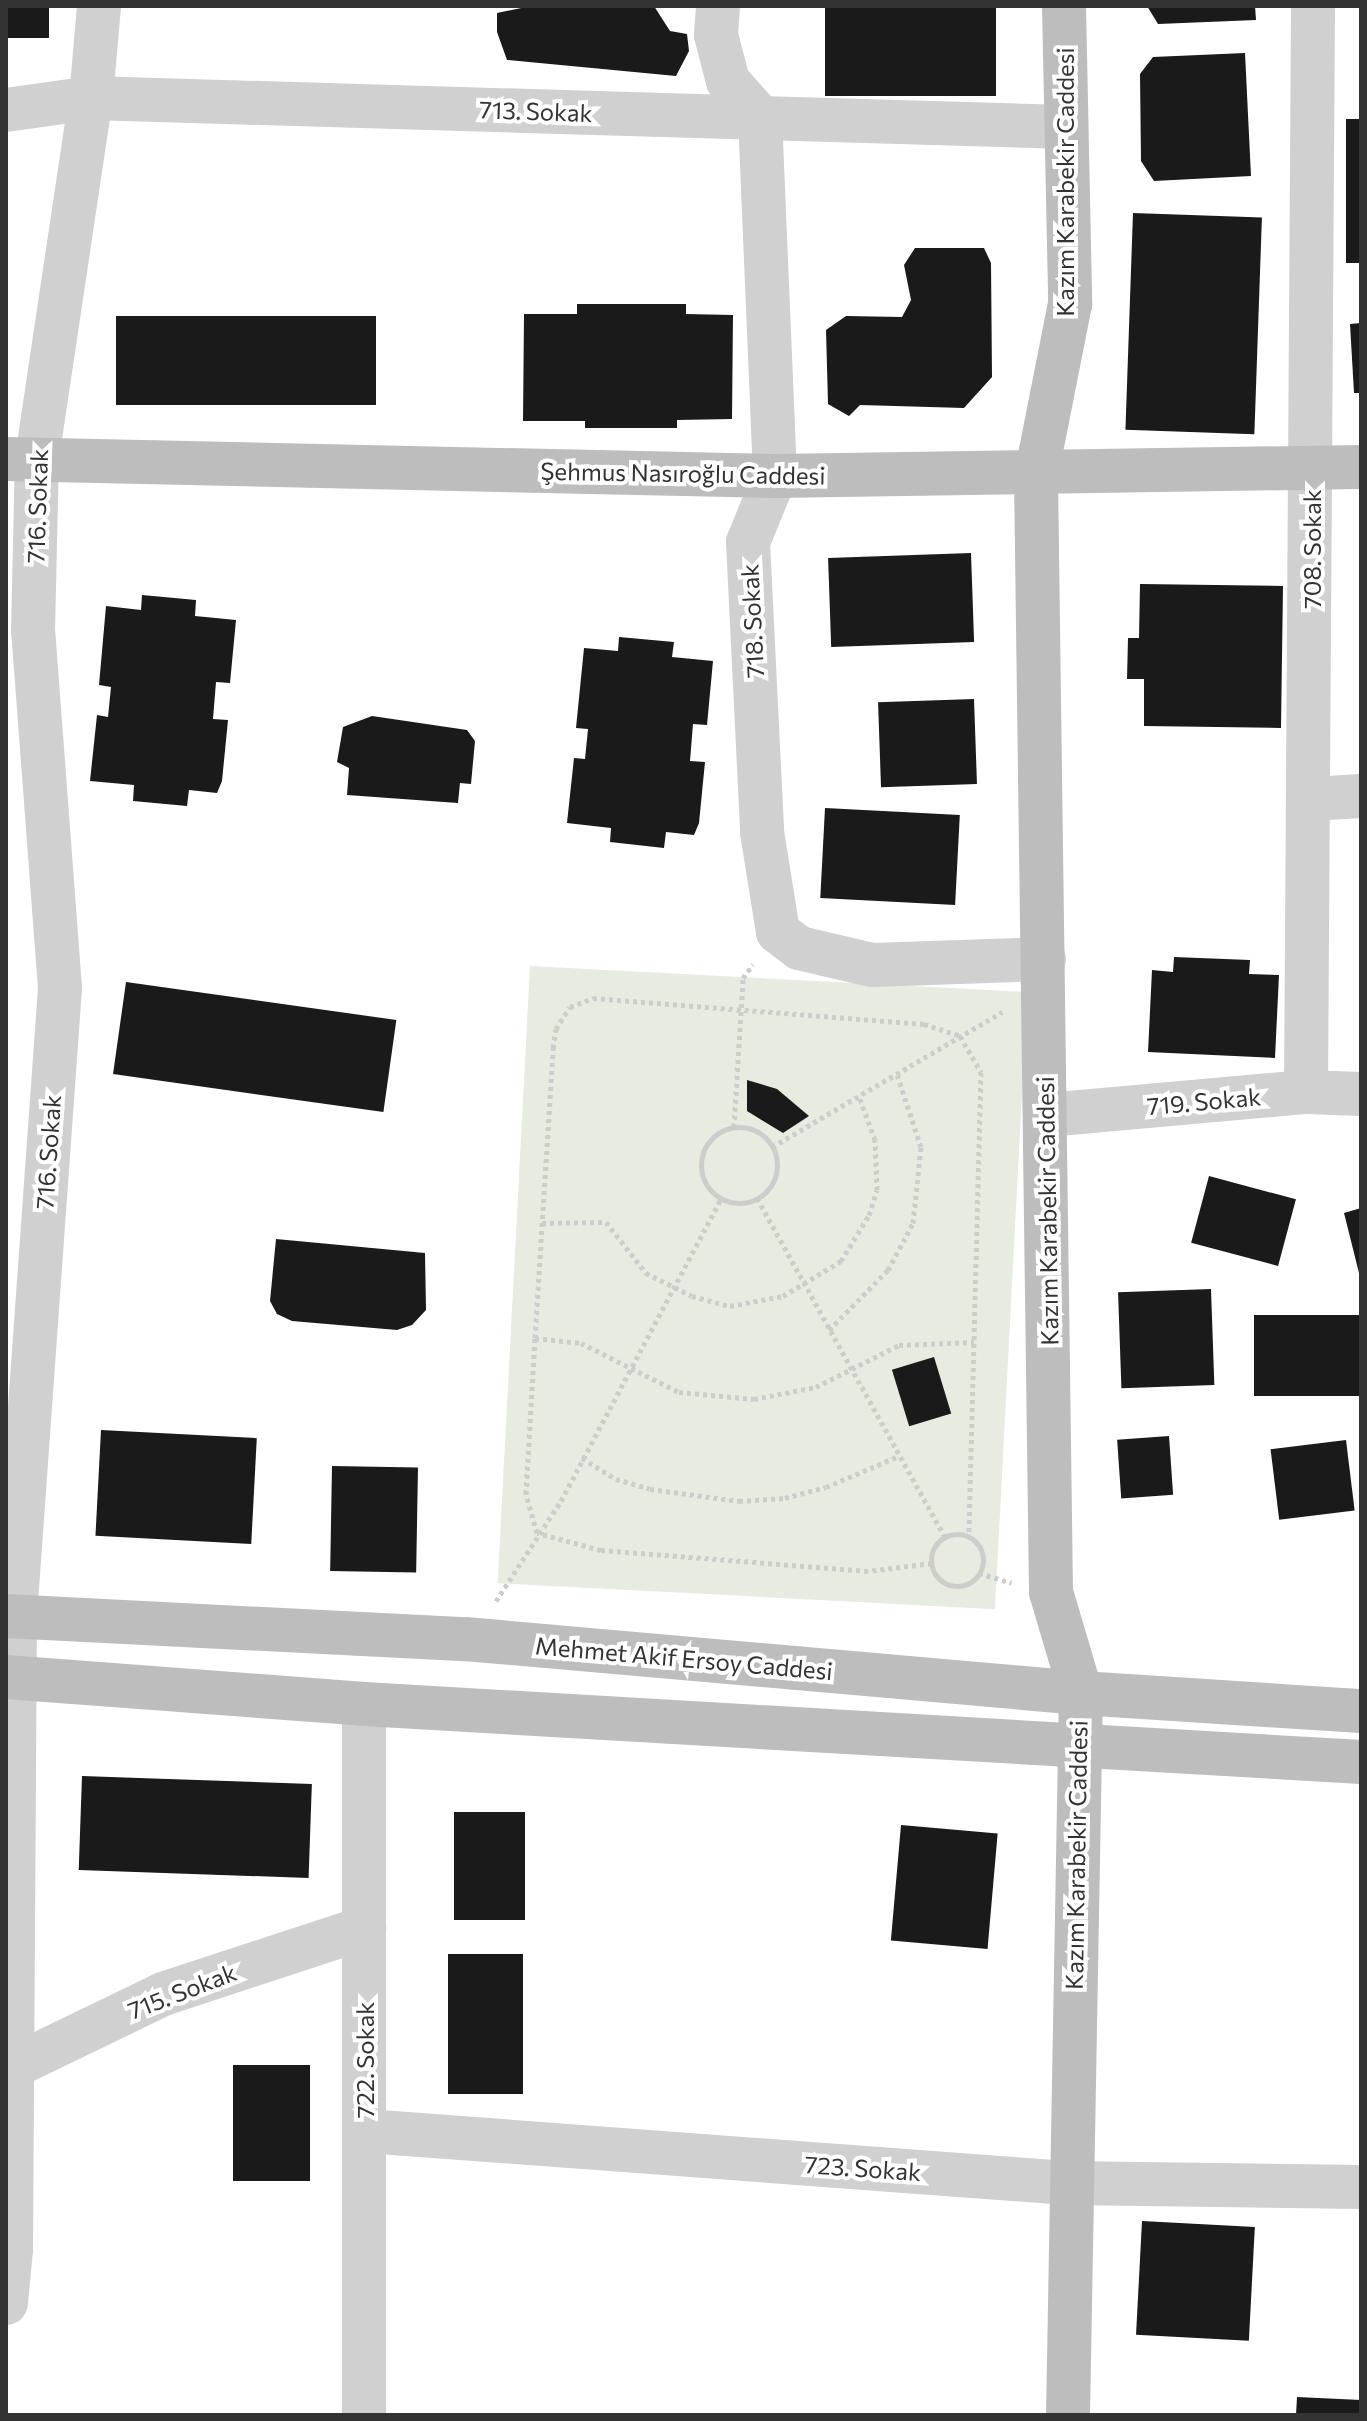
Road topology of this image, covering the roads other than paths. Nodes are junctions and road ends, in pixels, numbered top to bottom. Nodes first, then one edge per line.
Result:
1 (99, 6) edge
2 (718, 6) edge
3 (1064, 6) edge
4 (1313, 6) edge
5 (91, 98) junction
6 (6, 110) edge
7 (760, 117) junction
8 (1066, 127) junction
9 (21, 458) edge
10 (1361, 467) edge
11 (1312, 471) junction
12 (775, 476) junction
13 (1036, 476) junction
14 (1361, 796) edge
15 (1311, 799) junction
16 (1044, 973) junction
17 (1306, 1092) junction
18 (1361, 1094) edge
19 (1047, 1115) junction
20 (11, 1616) edge
21 (12, 1677) edge
22 (1081, 1693) junction
23 (364, 1704) junction
24 (1361, 1711) edge
25 (1077, 1745) junction
26 (1361, 1762) edge
27 (364, 1928) junction
28 (8, 2069) edge
29 (366, 2131) junction
30 (1068, 2183) junction
31 (1361, 2187) edge
32 (6, 2303) edge
33 (364, 2415) edge
34 (1068, 2415) edge

1 - 5 street, 716. Sokak
2 - 7 street
3 - 8 street, Kazım Karabekir Caddesi
4 - 11 street, 708. Sokak
5 - 6 street, 713. Sokak
5 - 7 street, 713. Sokak
5 - 9 street, 716. Sokak
7 - 8 street, 713. Sokak
7 - 12 street, 718. Sokak
8 - 13 street, Kazım Karabekir Caddesi
9 - 12 street, Şehmus Nasıroğlu Caddesi
9 - 20 street, 716. Sokak
10 - 11 street, Şehmus Nasıroğlu Caddesi
11 - 13 street, Şehmus Nasıroğlu Caddesi
11 - 15 street, 708. Sokak
12 - 13 street, Şehmus Nasıroğlu Caddesi
12 - 16 street, 718. Sokak
13 - 16 street, Kazım Karabekir Caddesi
14 - 15 street
15 - 17 street, 708. Sokak
16 - 19 street, Kazım Karabekir Caddesi
17 - 18 street, 719. Sokak
17 - 19 street, 719. Sokak
19 - 22 street, Kazım Karabekir Caddesi
20 - 21 street, 716. Sokak
20 - 22 street, Mehmet Akif Ersoy Caddesi
21 - 23 street
21 - 28 street, 716. Sokak
22 - 24 street, Mehmet Akif Ersoy Caddesi
22 - 25 street, Kazım Karabekir Caddesi
23 - 25 street
23 - 27 street, 722. Sokak
25 - 26 street
25 - 30 street, Kazım Karabekir Caddesi
27 - 28 street, 715. Sokak
27 - 29 street, 722. Sokak
28 - 32 street, 716. Sokak
29 - 30 street, 723. Sokak
29 - 33 street, 722. Sokak
30 - 31 street, 723. Sokak
30 - 34 street, Kazım Karabekir Caddesi

